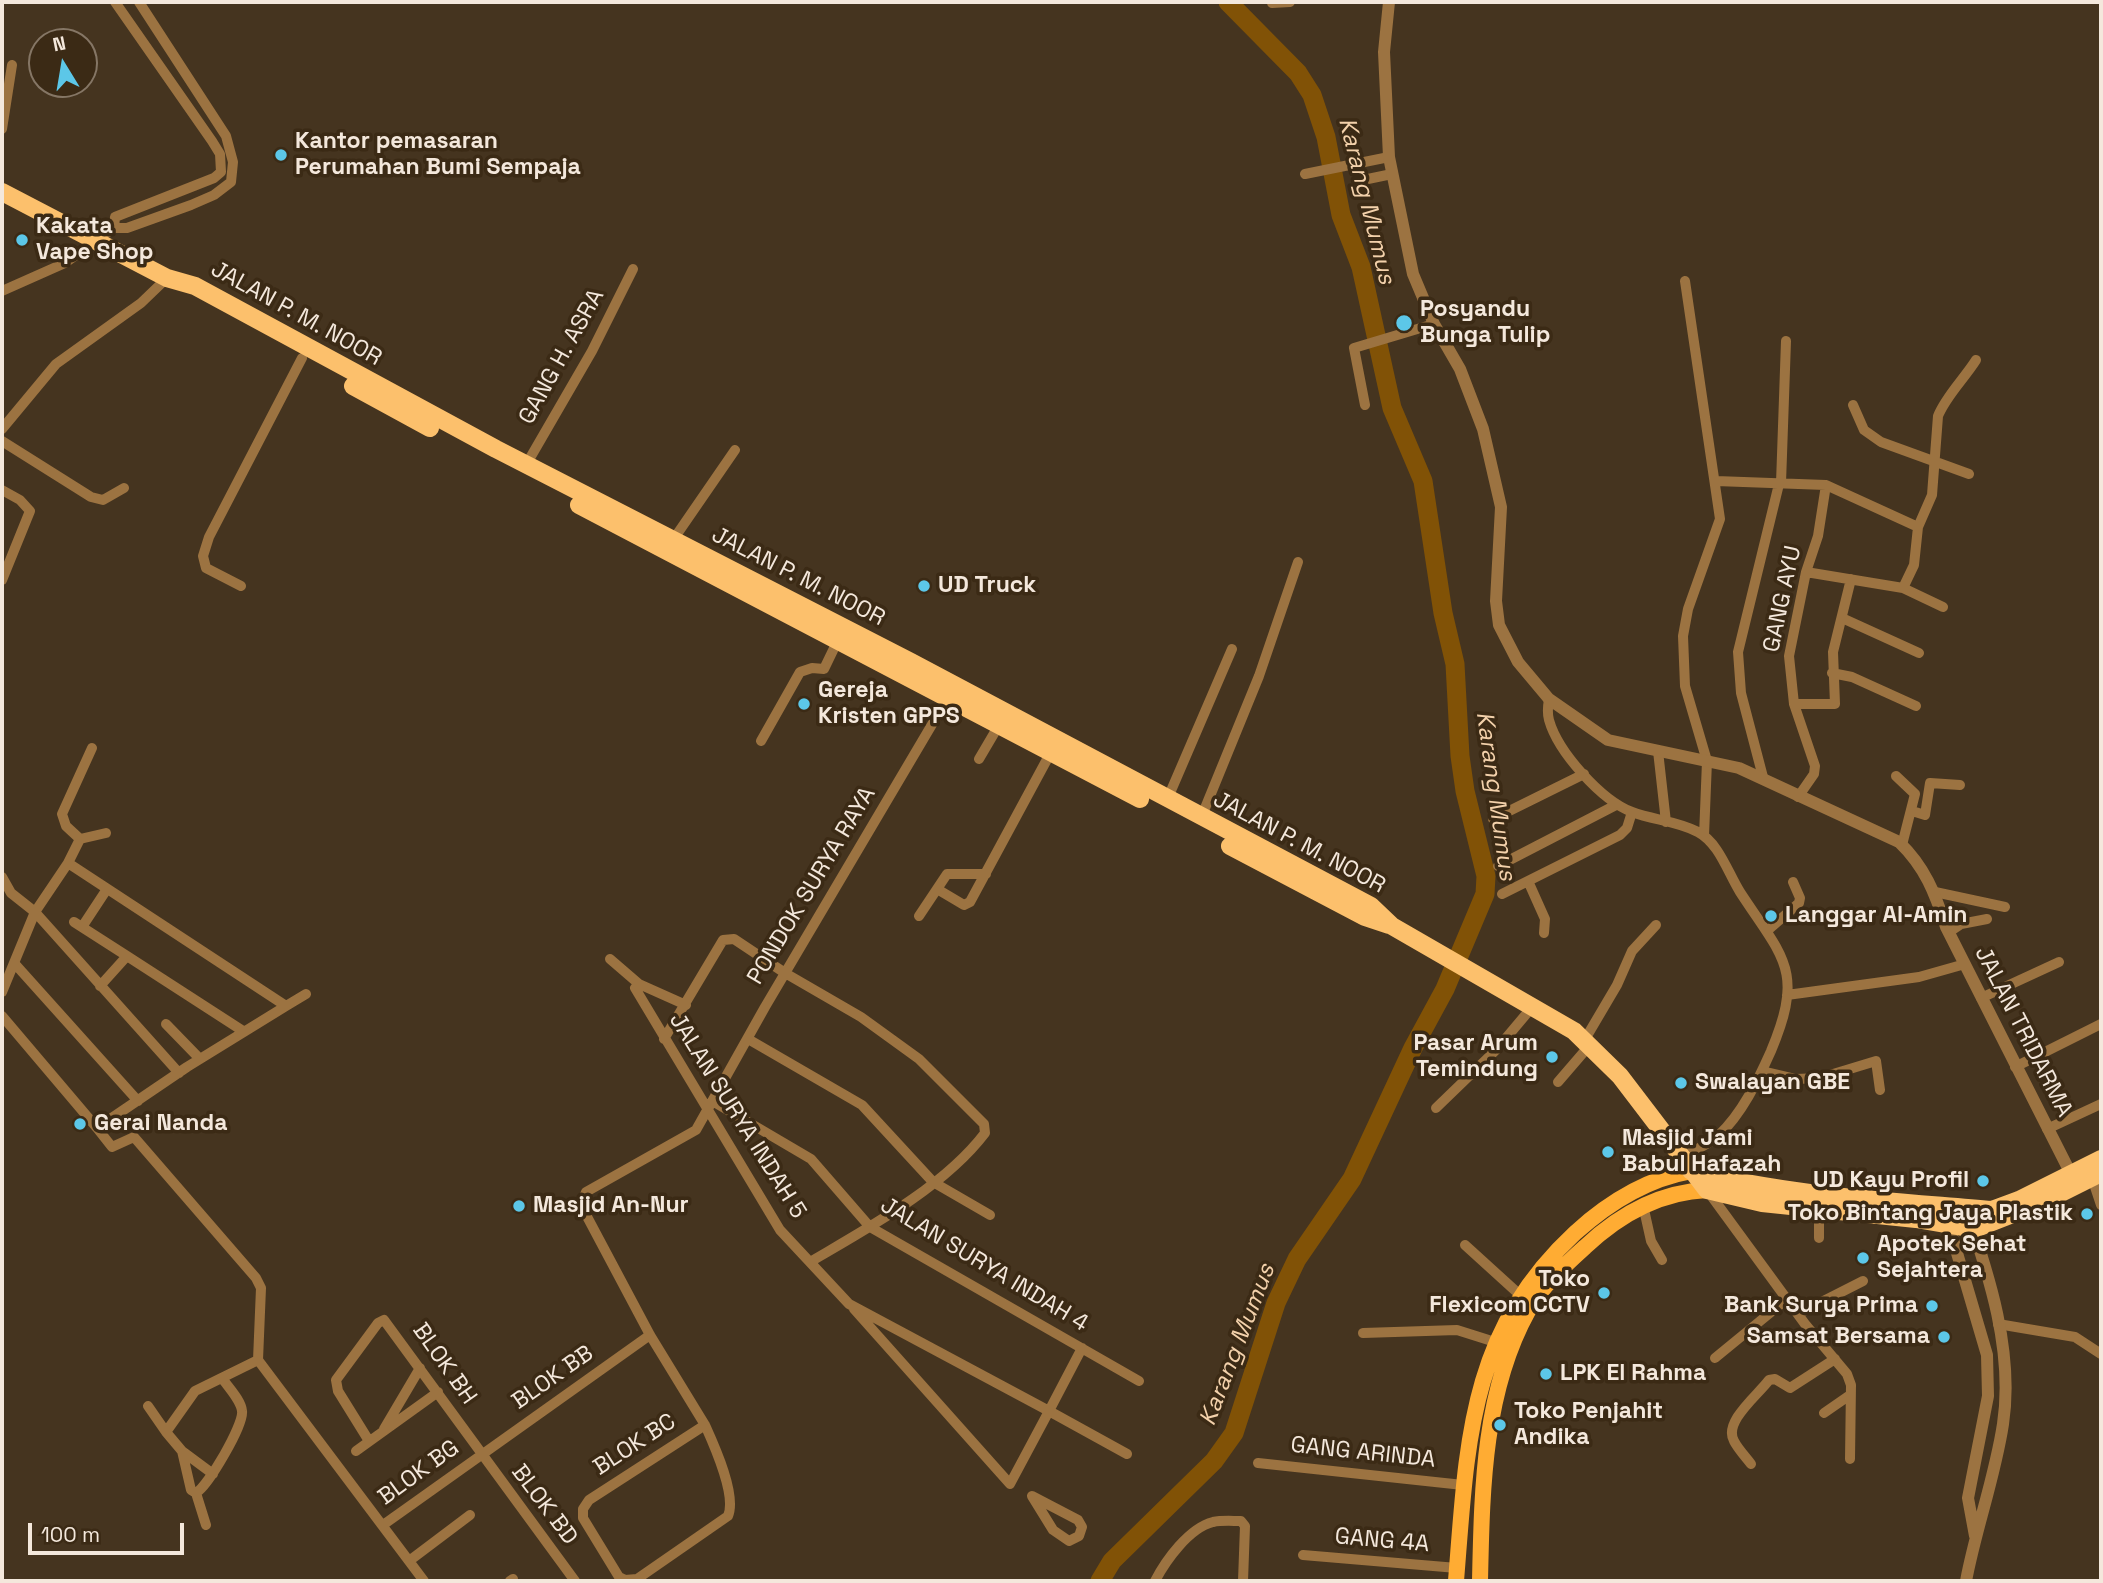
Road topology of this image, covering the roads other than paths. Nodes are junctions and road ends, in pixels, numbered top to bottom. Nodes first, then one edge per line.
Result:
1 (115, 2) edge
2 (139, 2) edge
3 (1290, 2) edge
4 (1390, 2) edge
5 (1272, 3) edge
6 (12, 65) dead end
7 (2, 129) edge
8 (1389, 157) junction
9 (233, 171) junction
10 (221, 172) junction
11 (1308, 173) dead end
12 (1392, 174) junction
13 (1363, 180) dead end
14 (2, 192) edge
15 (114, 228) junction
16 (93, 241) junction
17 (633, 269) dead end
18 (171, 280) junction
19 (1685, 281) dead end
20 (2, 291) edge
21 (1434, 324) junction
22 (1786, 341) dead end
23 (302, 358) junction
24 (1976, 360) dead end
25 (328, 366) junction
26 (1365, 405) dead end
27 (1853, 405) dead end
28 (2, 429) edge
29 (2, 441) edge
30 (735, 450) dead end
31 (1934, 461) junction
32 (526, 465) junction
33 (1969, 474) dead end
34 (1716, 481) junction
35 (1780, 484) junction
36 (1826, 485) junction
37 (124, 488) dead end
38 (2, 490) edge
39 (1918, 527) junction
40 (675, 546) junction
41 (1298, 562) dead end
42 (1806, 572) junction
43 (1851, 579) junction
44 (2, 580) edge
45 (242, 586) dead end
46 (1903, 588) junction
47 (1943, 607) dead end
48 (1842, 618) junction
49 (838, 640) junction
50 (1232, 649) dead end
51 (1919, 653) dead end
52 (1832, 673) junction
53 (951, 692) junction
54 (1549, 699) junction
55 (1794, 704) junction
56 (1916, 706) dead end
57 (999, 725) junction
58 (761, 741) dead end
59 (92, 748) dead end
60 (1658, 751) junction
61 (1051, 752) junction
62 (978, 759) dead end
63 (1707, 761) junction
64 (1584, 774) junction
65 (1763, 776) junction
66 (1896, 776) dead end
67 (1960, 785) dead end
68 (1798, 797) junction
69 (1163, 802) junction
70 (1616, 804) junction
71 (1912, 811) junction
72 (1632, 812) junction
73 (1201, 818) junction
74 (1493, 819) dead end
75 (1666, 822) junction
76 (106, 833) dead end
77 (1704, 836) junction
78 (80, 839) junction
79 (1902, 845) junction
80 (68, 863) junction
81 (1498, 866) dead end
82 (986, 874) junction
83 (2, 877) edge
84 (1528, 881) junction
85 (1793, 882) dead end
86 (107, 888) junction
87 (937, 888) junction
88 (1935, 891) junction
89 (6, 892) edge
90 (1502, 894) dead end
91 (40, 904) junction
92 (2005, 907) dead end
93 (919, 916) dead end
94 (1987, 919) dead end
95 (1656, 925) dead end
96 (1392, 926) junction
97 (1768, 930) junction
98 (1949, 932) junction
99 (1544, 933) dead end
100 (127, 956) junction
101 (610, 959) dead end
102 (2059, 962) dead end
103 (15, 964) junction
104 (1965, 964) junction
105 (785, 973) junction
106 (103, 982) junction
107 (639, 984) junction
108 (2, 992) edge
109 (306, 994) dead end
110 (1787, 995) junction
111 (1981, 998) junction
112 (685, 1005) junction
113 (286, 1006) junction
114 (1533, 1006) junction
115 (2, 1016) edge
116 (166, 1024) dead end
117 (2101, 1024) edge
118 (243, 1031) junction
119 (664, 1039) junction
120 (748, 1039) junction
121 (1587, 1043) junction
122 (191, 1065) junction
123 (2015, 1067) junction
124 (1762, 1071) junction
125 (1559, 1082) dead end
126 (1880, 1090) dead end
127 (138, 1101) junction
128 (2101, 1104) edge
129 (712, 1106) junction
130 (1436, 1108) dead end
131 (97, 1128) junction
132 (2048, 1129) junction
133 (2101, 1159) edge
134 (1686, 1164) junction
135 (2071, 1174) junction
136 (2096, 1175) edge
137 (933, 1182) junction
138 (1707, 1190) junction
139 (1643, 1205) junction
140 (2101, 1205) edge
141 (1944, 1206) junction
142 (1966, 1208) junction
143 (1819, 1209) junction
144 (990, 1215) dead end
145 (1949, 1225) junction
146 (870, 1227) junction
147 (1974, 1229) junction
148 (1819, 1238) dead end
149 (1465, 1245) dead end
150 (1662, 1260) dead end
151 (810, 1262) junction
152 (1985, 1271) junction
153 (1966, 1275) junction
154 (1863, 1281) dead end
155 (1520, 1295) junction
156 (1787, 1299) junction
157 (849, 1304) junction
158 (1798, 1314) junction
159 (1998, 1324) junction
160 (1363, 1333) dead end
161 (650, 1335) junction
162 (1495, 1342) junction
163 (1082, 1348) junction
164 (2101, 1354) edge
165 (1715, 1358) dead end
166 (1835, 1359) junction
167 (258, 1360) junction
168 (420, 1368) junction
169 (222, 1378) junction
170 (1139, 1381) dead end
171 (438, 1392) junction
172 (1850, 1395) junction
173 (148, 1406) dead end
174 (1049, 1411) junction
175 (1824, 1413) dead end
176 (1984, 1421) junction
177 (2003, 1424) junction
178 (705, 1425) junction
179 (166, 1432) junction
180 (381, 1433) junction
181 (369, 1441) junction
182 (182, 1451) junction
183 (356, 1451) dead end
184 (480, 1454) junction
185 (1127, 1454) dead end
186 (1850, 1459) dead end
187 (1258, 1463) dead end
188 (1751, 1464) dead end
189 (213, 1474) junction
190 (1010, 1484) junction
191 (1464, 1485) junction
192 (196, 1493) junction
193 (1032, 1496) junction
194 (470, 1515) dead end
195 (206, 1525) dead end
196 (383, 1525) junction
197 (1975, 1536) junction
198 (1303, 1555) dead end
199 (409, 1561) junction
200 (1457, 1575) edge
201 (424, 1581) edge
202 (575, 1581) edge
203 (1155, 1581) edge
204 (1243, 1581) edge
205 (1480, 1581) edge
206 (1966, 1581) edge

1 - 10 street
2 - 9 street
3 - 5 street
4 - 8 street, JALAN TRIDARMA
6 - 7 street
8 - 11 street
8 - 12 street, JALAN TRIDARMA
9 - 10 street
9 - 15 street
10 - 15 street
12 - 13 street
12 - 21 street, JALAN TRIDARMA
14 - 16 highway, JALAN P. M. NOOR
15 - 16 street
16 - 18 highway, JALAN P. M. NOOR
16 - 20 street
17 - 32 street, GANG H. ASRA
18 - 23 highway, JALAN P. M. NOOR
18 - 25 highway, JALAN P. M. NOOR
18 - 28 street
19 - 34 street
21 - 26 street
21 - 54 street, JALAN TRIDARMA
22 - 35 street
23 - 25 highway, JALAN P. M. NOOR
23 - 45 street
24 - 31 street
25 - 32 highway, JALAN P. M. NOOR
25 - 40 highway, JALAN P. M. NOOR
27 - 31 street
29 - 37 street
30 - 40 street
31 - 33 street
31 - 39 street
32 - 40 highway, JALAN P. M. NOOR
34 - 35 street
34 - 63 street
35 - 36 street
35 - 65 street
36 - 39 street
36 - 42 street, GANG AYU
38 - 44 street
39 - 46 street
40 - 49 highway, JALAN P. M. NOOR
40 - 53 highway, JALAN P. M. NOOR
41 - 73 street
42 - 43 street
42 - 55 street, GANG AYU
43 - 46 street
43 - 48 street
46 - 47 street
48 - 51 street
48 - 52 street
49 - 53 highway, JALAN P. M. NOOR
49 - 58 street
50 - 69 street
52 - 55 street
52 - 56 street
53 - 57 highway, JALAN P. M. NOOR
53 - 69 highway, JALAN P. M. NOOR
53 - 105 street, PONDOK SURYA RAYA
54 - 60 street, JALAN TRIDARMA
54 - 64 street
55 - 68 street, GANG AYU
57 - 61 highway, JALAN P. M. NOOR
57 - 62 street
59 - 78 street
60 - 63 street, JALAN TRIDARMA
60 - 75 street
61 - 69 highway, JALAN P. M. NOOR
61 - 82 street
63 - 65 street, JALAN TRIDARMA
63 - 77 street
64 - 70 street
64 - 74 street
65 - 68 street, JALAN TRIDARMA
66 - 71 street
67 - 71 street
68 - 79 street, JALAN TRIDARMA
69 - 73 highway, JALAN P. M. NOOR
69 - 96 highway, JALAN P. M. NOOR
70 - 72 street
70 - 81 street
71 - 79 street
72 - 75 street
72 - 84 street
73 - 96 highway, JALAN P. M. NOOR
75 - 77 street
76 - 78 street
77 - 97 street
78 - 80 street
79 - 88 street, JALAN TRIDARMA
80 - 86 street
80 - 91 street
82 - 87 street
82 - 87 street
83 - 89 street
84 - 90 street
84 - 99 street
85 - 97 street
86 - 100 street
86 - 113 street
87 - 93 street
88 - 92 street
88 - 98 street, JALAN TRIDARMA
89 - 91 street
91 - 103 street
91 - 106 street
94 - 98 street
95 - 121 street
96 - 114 highway, JALAN P. M. NOOR
97 - 110 street
98 - 104 street, JALAN TRIDARMA
100 - 106 street
100 - 118 street
101 - 107 street
102 - 111 street
103 - 108 street
103 - 127 street
104 - 110 street
104 - 111 street, JALAN TRIDARMA
105 - 112 street
105 - 120 street, PONDOK SURYA RAYA
105 - 137 street
106 - 122 street
107 - 112 street, JALAN SURYA INDAH 5
107 - 119 street, JALAN SURYA INDAH 5
109 - 113 street
110 - 124 street
111 - 123 street, JALAN TRIDARMA
112 - 119 street
113 - 118 street
114 - 121 highway, JALAN P. M. NOOR
114 - 130 street
115 - 131 street
116 - 122 street
117 - 123 street
118 - 122 street
119 - 129 street, JALAN SURYA INDAH 5
120 - 129 street, PONDOK SURYA RAYA
120 - 137 street
121 - 125 street
121 - 134 highway, JALAN P. M. NOOR
122 - 127 street
123 - 132 street, JALAN TRIDARMA
124 - 126 street
124 - 134 street
127 - 131 street
128 - 132 street
129 - 146 street, JALAN SURYA INDAH 4
129 - 151 street, JALAN SURYA INDAH 5
129 - 161 street, BLOK BC
131 - 167 street
132 - 135 street, JALAN TRIDARMA
133 - 135 highway
134 - 138 highway, JALAN P. M. NOOR
134 - 141 highway
134 - 155 main road
135 - 142 highway
136 - 140 street
136 - 147 highway
137 - 144 street
137 - 146 street
138 - 139 main road
138 - 143 highway
138 - 156 street
139 - 150 street
139 - 205 main road
141 - 142 highway
141 - 145 street
142 - 147 street
143 - 145 highway
143 - 148 street
145 - 147 highway
145 - 153 street
146 - 151 street
146 - 163 street, JALAN SURYA INDAH 4
147 - 152 street
149 - 155 street
151 - 157 street, JALAN SURYA INDAH 5
152 - 153 street
152 - 159 street
153 - 176 street
154 - 158 street
155 - 162 main road
156 - 158 street
156 - 165 street
157 - 174 street, JALAN SURYA INDAH 5
157 - 190 street, JALAN SURYA INDAH 5
158 - 166 street
159 - 164 street
159 - 177 street
160 - 162 street
161 - 178 street, BLOK BC
161 - 184 street, BLOK BB
162 - 191 main road
163 - 170 street, JALAN SURYA INDAH 4
163 - 174 street
166 - 172 street
166 - 188 street
167 - 169 street
167 - 196 street
168 - 171 street, BLOK BH
168 - 180 street
168 - 181 street, BLOK BH
169 - 179 street
169 - 189 street
171 - 180 street
171 - 184 street, BLOK BH
172 - 175 street
172 - 186 street
173 - 179 street
174 - 185 street, JALAN SURYA INDAH 5
174 - 190 street
176 - 177 street
176 - 197 street
177 - 197 street
178 - 178 street, BLOK BC
179 - 182 street
180 - 181 street
181 - 183 street
182 - 189 street
182 - 192 street
184 - 196 street, BLOK BG
184 - 202 street, BLOK BD
187 - 191 street, GANG ARINDA
189 - 192 street
190 - 193 street, JALAN SURYA INDAH 5
191 - 200 main road
192 - 195 street
193 - 193 street, JALAN SURYA INDAH 5
194 - 199 street
196 - 199 street
197 - 206 street
198 - 200 street, GANG 4A
199 - 201 street
203 - 204 street

